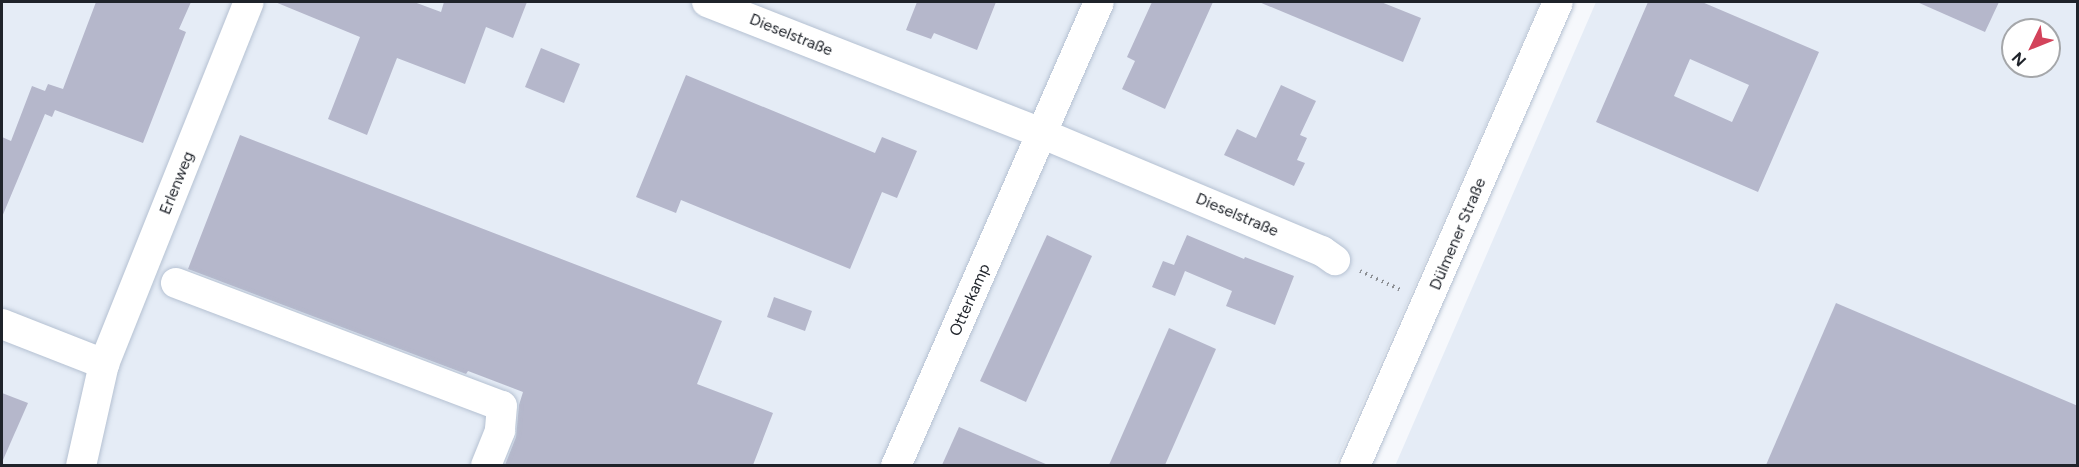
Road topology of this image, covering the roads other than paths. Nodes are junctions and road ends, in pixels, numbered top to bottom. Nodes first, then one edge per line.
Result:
1 (249, 2) edge
2 (707, 2) edge
3 (1099, 2) edge
4 (1558, 2) edge
5 (1043, 134) junction
6 (1335, 260) road end
7 (176, 283) dead end
8 (2, 324) edge
9 (104, 364) junction
10 (81, 465) edge
11 (486, 465) edge
12 (896, 465) edge
13 (1355, 465) edge

1 - 9 street, Erlenweg
2 - 5 street, Dieselstraße
3 - 5 street
4 - 13 street, Dülmener Straße
5 - 6 street, Dieselstraße
5 - 12 street, Otterkamp
7 - 11 street
8 - 9 street
9 - 10 street, Erlenweg

